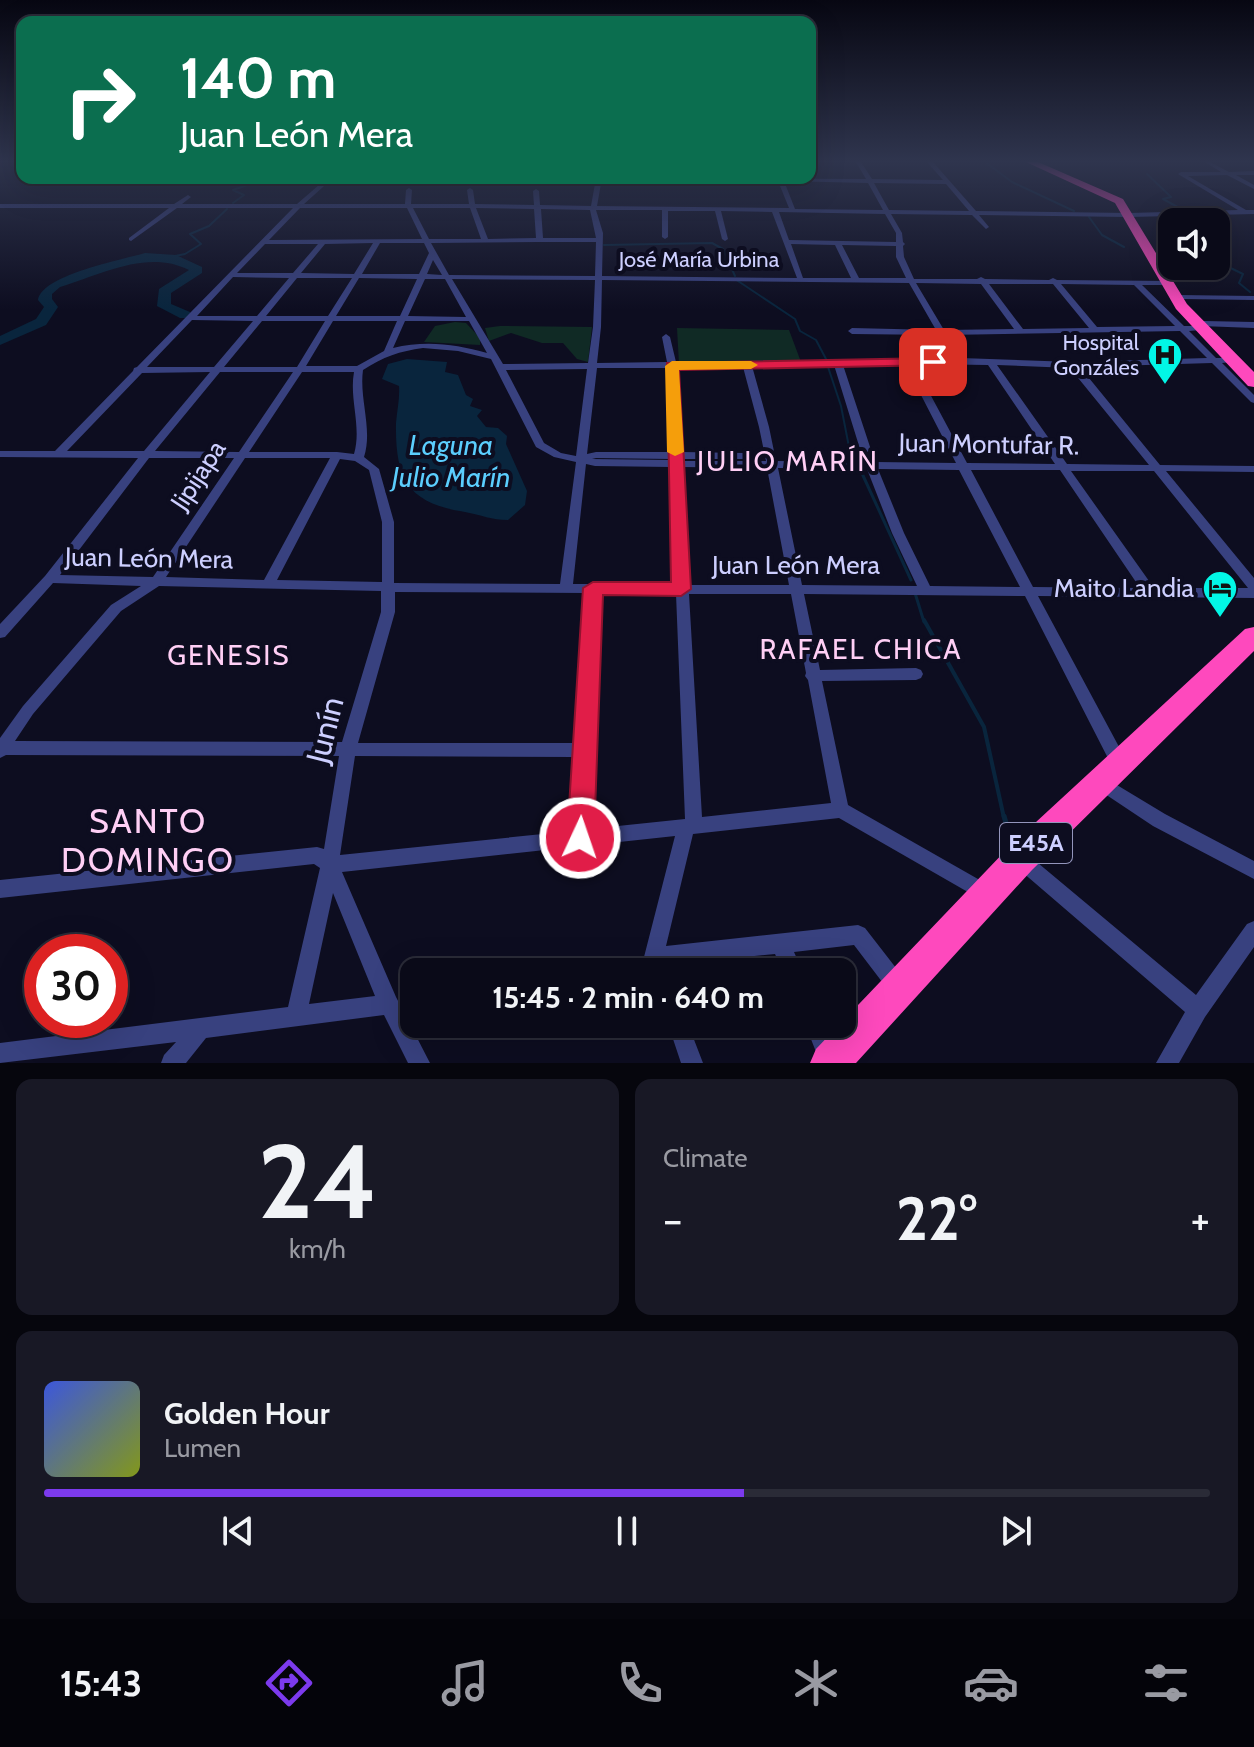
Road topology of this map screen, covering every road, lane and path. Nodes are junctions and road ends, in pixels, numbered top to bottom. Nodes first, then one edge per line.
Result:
1 (718, 211) edge
2 (775, 211) edge
3 (169, 212) edge
4 (293, 212) edge
5 (413, 212) edge
6 (474, 212) edge
7 (539, 212) edge
8 (594, 212) edge
9 (665, 212) edge
10 (852, 212) edge
11 (890, 212) junction
12 (1129, 212) edge
13 (1245, 212) joint
14 (1254, 212) edge
15 (973, 213) junction
16 (1132, 214) junction
17 (986, 227) dead end
18 (665, 237) dead end
19 (131, 239) dead end
20 (725, 239) dead end
21 (379, 240) junction
22 (427, 240) junction
23 (485, 240) junction
24 (599, 240) junction
25 (540, 241) junction
26 (263, 242) junction
27 (323, 242) junction
28 (786, 242) junction
29 (838, 243) junction
30 (902, 244) junction
31 (433, 253) junction
32 (231, 275) junction
33 (296, 275) junction
34 (359, 275) junction
35 (421, 275) junction
36 (447, 275) junction
37 (600, 276) junction
38 (800, 277) junction
39 (855, 278) junction
40 (910, 279) junction
41 (981, 279) junction
42 (1053, 280) junction
43 (1135, 282) junction
44 (1167, 283) junction
45 (1183, 297) junction
46 (1254, 298) edge
47 (262, 317) junction
48 (189, 318) junction
49 (328, 318) junction
50 (403, 319) junction
51 (473, 319) junction
52 (1254, 325) edge
53 (1201, 326) junction
54 (1178, 328) junction
55 (852, 331) dead end
56 (1096, 331) junction
57 (1021, 332) junction
58 (941, 333) junction
59 (666, 337) dead end
60 (388, 350) junction
61 (493, 357) junction
62 (1210, 360) junction
63 (1229, 360) junction
64 (958, 361) junction
65 (838, 363) junction
66 (909, 363) junction
67 (991, 363) junction
68 (747, 365) junction
69 (1073, 365) junction
70 (592, 366) junction
71 (672, 366) junction
72 (500, 367) junction
73 (359, 369) junction
74 (137, 370) junction
75 (216, 370) junction
76 (299, 370) junction
77 (1254, 373) edge
78 (1254, 382) edge
79 (1254, 400) edge
80 (0, 454) edge
81 (58, 454) junction
82 (240, 454) junction
83 (146, 455) junction
84 (337, 455) junction
85 (581, 458) junction
86 (676, 459) junction
87 (770, 460) junction
88 (363, 461) junction
89 (866, 461) junction
90 (958, 461) junction
91 (1254, 461) edge
92 (1057, 463) junction
93 (1153, 464) junction
94 (1254, 469) edge
95 (50, 579) junction
96 (157, 581) junction
97 (268, 585) junction
98 (387, 587) junction
99 (1254, 587) edge
100 (566, 588) junction
101 (593, 588) junction
102 (796, 588) junction
103 (924, 588) junction
104 (681, 589) junction
105 (1027, 591) junction
106 (1149, 591) junction
107 (1254, 593) edge
108 (0, 633) edge
109 (1254, 636) edge
110 (916, 674) dead end
111 (812, 676) junction
112 (0, 749) edge
113 (348, 749) junction
114 (585, 750) junction
115 (1109, 772) junction
116 (841, 810) junction
117 (690, 827) junction
118 (580, 838) junction
119 (1020, 859) junction
120 (330, 865) junction
121 (1254, 870) edge
122 (0, 889) edge
123 (989, 894) junction
124 (1254, 931) edge
125 (780, 943) junction
126 (658, 958) edge
127 (692, 958) edge
128 (787, 958) edge
129 (900, 990) junction
130 (389, 1004) junction
131 (1198, 1010) junction
132 (296, 1015) junction
133 (202, 1027) junction
134 (683, 1038) edge
135 (821, 1038) edge
136 (0, 1054) edge
137 (831, 1062) edge
138 (172, 1063) edge
139 (419, 1063) edge
140 (692, 1063) edge
141 (1167, 1063) edge

1 - 20 street
2 - 28 street
3 - 19 street
4 - 26 street
5 - 22 street, Juan Montufar R.
6 - 23 street
7 - 25 street
8 - 24 street
9 - 18 street
10 - 11 street
11 - 15 street
11 - 30 street
12 - 16 highway
13 - 14 street
13 - 16 street
15 - 16 street
15 - 17 street
16 - 44 highway
16 - 45 highway
21 - 22 street
21 - 27 street
21 - 34 street, Jipijapa
22 - 23 street
22 - 31 street, Juan Montufar R.
23 - 25 street
24 - 25 street
24 - 37 street
26 - 27 street
26 - 32 street
27 - 33 street
28 - 29 street
28 - 38 street
29 - 30 street
29 - 39 street
30 - 40 street
31 - 35 street
31 - 36 street, Juan Montufar R.
32 - 33 street, José María Urbina
32 - 48 street
33 - 34 street, José María Urbina
33 - 47 street
34 - 35 street, José María Urbina
34 - 49 street, Jipijapa
35 - 36 street, José María Urbina
35 - 50 street
36 - 37 street, José María Urbina
36 - 51 street, Juan Montufar R.
37 - 38 street, José María Urbina
37 - 70 street
38 - 39 street, José María Urbina
39 - 40 street, José María Urbina
40 - 41 street, José María Urbina
40 - 58 street
41 - 42 street, José María Urbina
41 - 57 street
42 - 43 street, José María Urbina
42 - 56 street
43 - 44 street, José María Urbina
43 - 54 street
44 - 53 highway
45 - 46 street
45 - 53 highway
47 - 48 street
47 - 49 street
47 - 75 street
48 - 74 street
49 - 50 street
49 - 76 street, Jipijapa
50 - 51 street
50 - 60 street
51 - 61 street, Juan Montufar R.
52 - 53 street
53 - 54 street
53 - 63 highway
53 - 77 highway
54 - 56 street
54 - 62 street
55 - 58 street
56 - 57 street
57 - 58 street
58 - 64 street
59 - 71 street
60 - 61 street
60 - 73 street
61 - 72 street, Juan Montufar R.
62 - 63 street
62 - 69 street
62 - 79 street
63 - 78 highway
64 - 66 street
64 - 67 street
65 - 66 street
65 - 68 street
65 - 89 street
66 - 90 street
67 - 69 street
67 - 92 street
68 - 71 street
68 - 87 street
69 - 93 street
70 - 71 street
70 - 72 street
70 - 85 street
71 - 86 street
72 - 85 street, Juan Montufar R.
73 - 76 street
73 - 88 street
74 - 75 street
74 - 81 street
75 - 76 street
75 - 83 street
76 - 82 street, Jipijapa
80 - 81 street
81 - 83 street
82 - 83 street
82 - 84 street
82 - 96 street, Jipijapa
83 - 95 street
84 - 88 street
84 - 97 street
85 - 86 street, Juan Montufar R.
85 - 100 street
86 - 87 street, Juan Montufar R.
86 - 104 street
87 - 89 street, Juan Montufar R.
87 - 102 street
88 - 98 street, Junín
89 - 90 street, Juan Montufar R.
89 - 103 street
90 - 92 street, Juan Montufar R.
90 - 105 street
91 - 93 street, Juan Montufar R.
92 - 93 street, Juan Montufar R.
92 - 106 street
93 - 94 street, Juan Montufar R.
93 - 99 street
95 - 96 street, Juan León Mera
95 - 108 street
96 - 97 street, Juan León Mera
96 - 112 street, Jipijapa
97 - 98 street, Juan León Mera
98 - 100 street, Juan León Mera
98 - 113 street, Junín
100 - 101 street, Juan León Mera
101 - 104 street, Juan León Mera
101 - 114 street
102 - 103 street, Juan León Mera
102 - 104 street, Juan León Mera
102 - 111 street
103 - 105 street, Juan León Mera
104 - 117 street
105 - 106 street, Juan León Mera
105 - 115 street
106 - 107 street, Juan León Mera
109 - 115 highway, E45A
110 - 111 street
111 - 116 street
112 - 113 street
113 - 114 street
113 - 120 street, Junín
114 - 118 street
115 - 119 highway, E45A
115 - 121 street
116 - 117 street
116 - 123 street
117 - 118 street
117 - 126 street
118 - 120 street
119 - 123 highway, E45A
119 - 131 street
120 - 122 street
120 - 130 street
120 - 132 street, Junín
123 - 129 highway, E45A
124 - 131 street
125 - 127 street
125 - 128 street
125 - 129 street
129 - 137 highway, E45A
130 - 132 street
130 - 139 street
131 - 141 street
132 - 133 street
133 - 136 street
133 - 138 street
134 - 140 street
135 - 137 street

